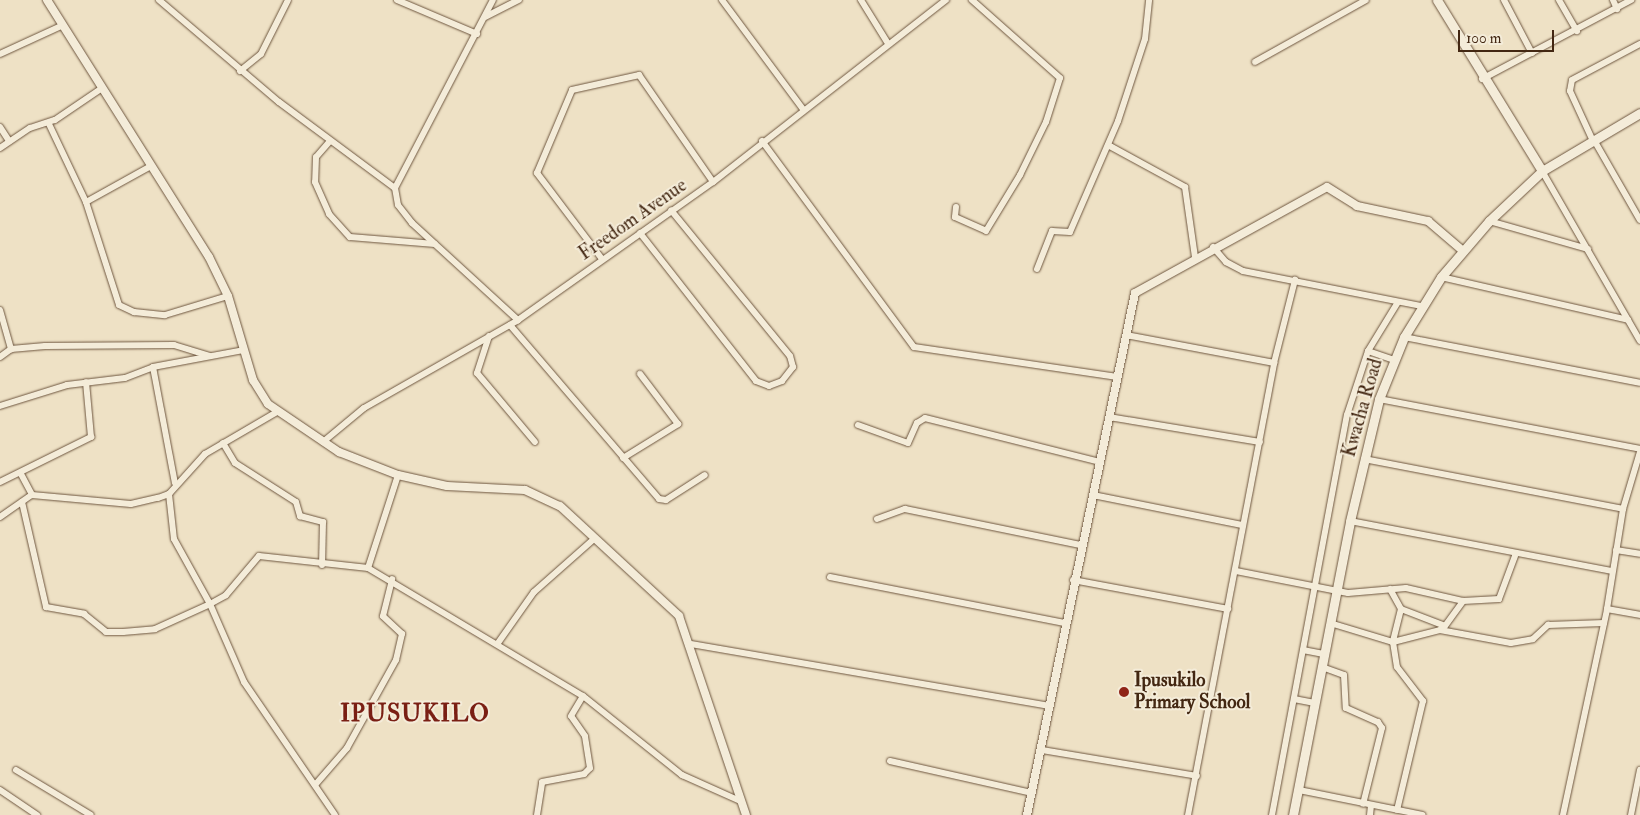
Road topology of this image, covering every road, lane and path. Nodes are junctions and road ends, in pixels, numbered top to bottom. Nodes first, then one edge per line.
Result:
1 (47, 0) edge
2 (159, 0) edge
3 (288, 0) edge
4 (397, 0) edge
5 (493, 0) edge
6 (519, 0) edge
7 (722, 0) edge
8 (861, 0) edge
9 (946, 0) edge
10 (972, 0) edge
11 (1149, 0) edge
12 (1366, 0) edge
13 (1438, 0) edge
14 (1504, 0) edge
15 (1559, 0) edge
16 (1612, 0) edge
17 (1632, 0) edge
18 (1617, 8) junction
19 (485, 17) junction
20 (63, 25) junction
21 (1577, 31) junction
22 (477, 34) junction
23 (887, 42) junction
24 (1640, 44) edge
25 (0, 54) edge
26 (1532, 54) junction
27 (1255, 62) dead end
28 (240, 71) junction
29 (1482, 79) junction
30 (102, 88) junction
31 (803, 109) junction
32 (1640, 113) edge
33 (48, 124) junction
34 (0, 127) edge
35 (1594, 140) junction
36 (9, 141) junction
37 (330, 141) junction
38 (762, 142) junction
39 (1108, 145) junction
40 (0, 148) edge
41 (151, 166) junction
42 (1542, 171) junction
43 (713, 182) junction
44 (396, 188) junction
45 (86, 202) junction
46 (956, 207) dead end
47 (671, 210) junction
48 (1489, 220) junction
49 (1640, 220) edge
50 (640, 233) junction
51 (436, 244) junction
52 (1213, 248) junction
53 (1588, 249) junction
54 (1462, 250) junction
55 (1195, 257) junction
56 (602, 259) junction
57 (1037, 269) dead end
58 (1441, 277) junction
59 (1295, 280) junction
60 (228, 296) junction
61 (1398, 302) junction
62 (1421, 306) junction
63 (0, 310) edge
64 (518, 320) junction
65 (1628, 320) junction
66 (510, 324) junction
67 (1126, 335) junction
68 (489, 336) junction
69 (1404, 337) junction
70 (1640, 342) edge
71 (12, 349) junction
72 (244, 350) junction
73 (1368, 351) junction
74 (1, 355) edge
75 (209, 356) junction
76 (1394, 360) junction
77 (1274, 363) junction
78 (153, 368) junction
79 (640, 374) dead end
80 (1116, 377) junction
81 (86, 382) junction
82 (1640, 383) edge
83 (1379, 399) junction
84 (0, 406) edge
85 (277, 412) junction
86 (1109, 417) junction
87 (858, 425) dead end
88 (223, 442) junction
89 (323, 442) junction
90 (535, 442) dead end
91 (1260, 442) junction
92 (1640, 451) edge
93 (623, 458) junction
94 (1364, 459) junction
95 (1100, 462) junction
96 (21, 474) junction
97 (398, 475) junction
98 (705, 475) dead end
99 (0, 482) edge
100 (175, 483) junction
101 (1631, 491) junction
102 (1640, 493) edge
103 (169, 494) junction
104 (32, 495) junction
105 (1093, 495) junction
106 (22, 502) junction
107 (1623, 509) junction
108 (0, 517) edge
109 (877, 520) dead end
110 (1350, 521) junction
111 (1242, 525) junction
112 (594, 539) junction
113 (1080, 545) junction
114 (1616, 550) junction
115 (1640, 554) edge
116 (1515, 556) junction
117 (322, 564) junction
118 (368, 568) junction
119 (1611, 570) junction
120 (1236, 571) junction
121 (830, 577) dead end
122 (392, 579) junction
123 (1073, 580) junction
124 (1315, 586) junction
125 (1390, 589) junction
126 (1337, 592) junction
127 (1464, 601) junction
128 (210, 604) junction
129 (1228, 609) junction
130 (1401, 609) junction
131 (1607, 609) junction
132 (1640, 615) edge
133 (1065, 623) junction
134 (1330, 623) junction
135 (1604, 623) junction
136 (1441, 628) junction
137 (1393, 642) junction
138 (498, 643) junction
139 (691, 644) junction
140 (1303, 650) junction
141 (1324, 654) junction
142 (1322, 667) junction
143 (583, 696) junction
144 (1294, 699) junction
145 (1315, 704) junction
146 (1050, 706) junction
147 (1042, 750) junction
148 (890, 761) dead end
149 (16, 770) dead end
150 (1640, 770) edge
151 (1197, 776) junction
152 (315, 785) junction
153 (0, 790) edge
154 (1299, 790) junction
155 (1032, 793) junction
156 (740, 801) junction
157 (1363, 804) junction
158 (1371, 805) junction
159 (1397, 810) junction
160 (37, 815) edge
161 (92, 815) edge
162 (335, 815) edge
163 (537, 815) edge
164 (746, 815) edge
165 (1027, 815) edge
166 (1188, 815) edge
167 (1272, 815) edge
168 (1293, 815) edge
169 (1370, 815) edge
170 (1423, 815) edge
171 (1563, 815) edge
172 (1631, 815) edge

1 - 20 street
2 - 28 street
3 - 28 street
4 - 22 street
5 - 19 street
6 - 19 street
7 - 31 street
8 - 23 street
9 - 23 street, Freedom Avenue
10 - 46 street
11 - 39 street
12 - 27 street
13 - 29 main road
14 - 26 street
15 - 21 street
16 - 18 street
17 - 18 street
18 - 21 street
19 - 22 street
20 - 25 street
20 - 30 street
21 - 26 street
22 - 44 street
23 - 31 street, Freedom Avenue
24 - 35 street
26 - 29 street
28 - 37 street
29 - 42 main road
30 - 33 street
30 - 41 street
31 - 38 street, Freedom Avenue
32 - 35 main road, Kwacha Road
33 - 36 street
33 - 45 street
34 - 36 street
35 - 42 main road, Kwacha Road
35 - 49 street
36 - 40 street
37 - 44 street
37 - 51 street
38 - 43 street, Freedom Avenue
38 - 80 street
39 - 55 street
39 - 57 street
41 - 45 street
41 - 60 street
42 - 48 main road, Kwacha Road
42 - 53 street
43 - 47 street, Freedom Avenue
43 - 56 street
44 - 51 street
45 - 60 street
47 - 50 street, Freedom Avenue
47 - 50 street
48 - 53 street
48 - 54 main road, Kwacha Road
50 - 56 street, Freedom Avenue
51 - 64 street
52 - 54 street
52 - 55 street
52 - 59 street
53 - 65 street
54 - 58 main road, Kwacha Road
55 - 67 street
56 - 64 street, Freedom Avenue
58 - 62 main road, Kwacha Road
58 - 65 street
59 - 61 street
59 - 77 street
60 - 72 street
61 - 62 street
61 - 73 street
62 - 69 main road, Kwacha Road
63 - 71 street
64 - 66 street, Freedom Avenue
65 - 70 street
66 - 68 street, Freedom Avenue
66 - 93 street
67 - 77 street
67 - 80 street
68 - 89 street, Freedom Avenue
68 - 90 street
69 - 76 main road, Kwacha Road
69 - 82 street
71 - 74 street
71 - 75 street
72 - 75 street
72 - 85 street
73 - 76 street
73 - 124 street
75 - 78 street
76 - 83 main road, Kwacha Road
77 - 91 street
78 - 81 street
78 - 100 street
79 - 93 street
80 - 86 street
81 - 84 street
81 - 96 street
83 - 92 street
83 - 94 main road, Kwacha Road
85 - 88 street
85 - 89 street
86 - 91 street
86 - 95 street
87 - 95 street
88 - 100 street
88 - 117 street
89 - 97 street
91 - 111 street
92 - 101 street
93 - 98 street
94 - 107 street
94 - 110 main road, Kwacha Road
95 - 105 street
96 - 99 street
96 - 104 street
97 - 112 street
97 - 118 street
100 - 103 street
101 - 102 street
101 - 107 street
103 - 104 street
103 - 128 street
104 - 106 street
105 - 111 street
105 - 113 street
106 - 108 street
106 - 128 street
107 - 114 street
109 - 113 street
110 - 116 street
110 - 126 main road, Kwacha Road
111 - 120 street
112 - 138 street
112 - 139 street
113 - 123 street
114 - 115 street
114 - 119 street
116 - 119 street
116 - 127 street
117 - 118 street
117 - 128 street
118 - 122 street
119 - 131 street
120 - 124 street
120 - 129 street
121 - 133 street
122 - 138 street
122 - 152 street
123 - 129 street
123 - 133 street
124 - 126 street
124 - 140 street
125 - 126 street
125 - 127 street
125 - 130 street
126 - 134 main road, Kwacha Road
127 - 136 street
128 - 152 street
129 - 151 street
130 - 136 street
130 - 137 street
131 - 132 street
131 - 135 street
133 - 146 street
134 - 137 street
134 - 141 main road, Kwacha Road
135 - 136 street
135 - 171 street
136 - 137 street
137 - 159 street
138 - 143 street
139 - 146 street
139 - 156 street
140 - 141 street
140 - 144 street
141 - 142 main road, Kwacha Road
142 - 145 main road, Kwacha Road
142 - 157 street
143 - 156 street
143 - 163 street
144 - 145 street
144 - 167 street
145 - 154 main road, Kwacha Road
146 - 147 street
147 - 151 street
147 - 155 street
148 - 155 street
149 - 161 street
150 - 172 street
151 - 166 street
152 - 162 street
153 - 160 street
154 - 157 street
154 - 168 main road, Kwacha Road
155 - 165 street
156 - 164 street
157 - 158 street
158 - 159 street
158 - 169 street
159 - 170 street

